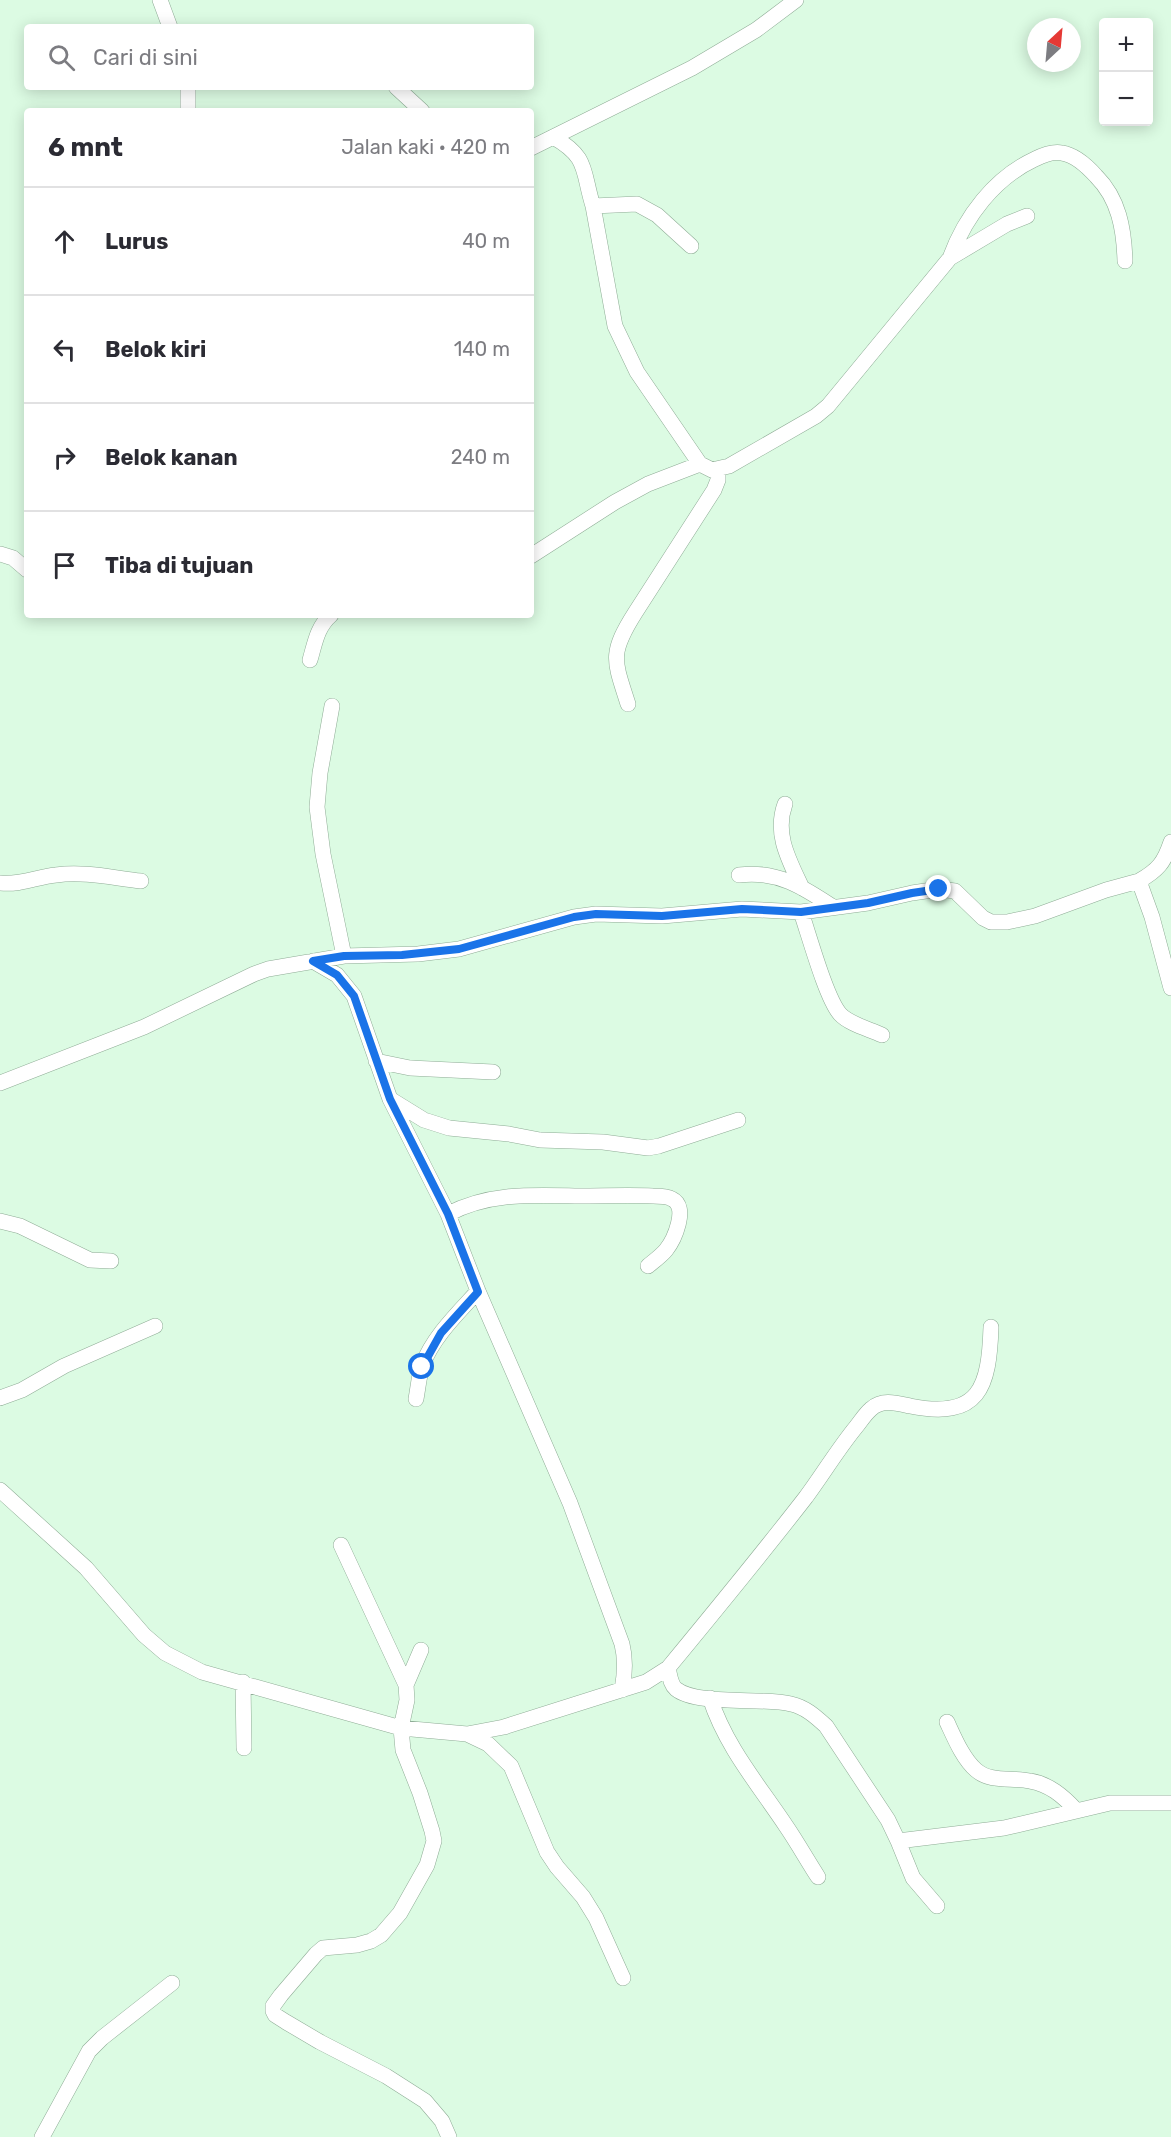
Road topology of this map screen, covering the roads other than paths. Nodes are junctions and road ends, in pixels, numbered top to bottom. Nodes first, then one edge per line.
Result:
1 (160, 0) edge
2 (796, 0) edge
3 (169, 24) edge
4 (188, 90) edge
5 (399, 90) edge
6 (188, 108) edge
7 (419, 108) edge
8 (553, 137) junction
9 (534, 146) edge
10 (593, 206) junction
11 (1027, 216) dead end
12 (691, 246) dead end
13 (950, 258) junction
14 (1125, 261) dead end
15 (700, 464) junction
16 (718, 469) junction
17 (0, 554) edge
18 (534, 554) edge
19 (24, 568) edge
20 (328, 618) edge
21 (310, 660) dead end
22 (628, 704) dead end
23 (332, 706) dead end
24 (786, 804) dead end
25 (1171, 842) edge
26 (739, 875) dead end
27 (141, 881) dead end
28 (1139, 881) junction
29 (0, 883) edge
30 (802, 888) junction
31 (833, 907) junction
32 (801, 912) junction
33 (344, 956) junction
34 (313, 961) junction
35 (1171, 988) edge
36 (882, 1035) dead end
37 (376, 1061) junction
38 (493, 1072) dead end
39 (0, 1083) edge
40 (390, 1099) junction
41 (738, 1120) dead end
42 (448, 1214) junction
43 (0, 1221) edge
44 (111, 1261) dead end
45 (648, 1266) dead end
46 (478, 1292) junction
47 (154, 1326) dead end
48 (991, 1326) dead end
49 (0, 1398) edge
50 (416, 1399) dead end
51 (0, 1490) edge
52 (341, 1545) dead end
53 (421, 1650) dead end
54 (668, 1668) junction
55 (243, 1682) junction
56 (406, 1685) junction
57 (622, 1690) junction
58 (710, 1698) junction
59 (947, 1722) dead end
60 (401, 1728) junction
61 (467, 1734) junction
62 (244, 1748) dead end
63 (1171, 1803) edge
64 (1076, 1810) junction
65 (898, 1841) junction
66 (818, 1877) dead end
67 (937, 1906) dead end
68 (623, 1978) dead end
69 (172, 1983) dead end
70 (42, 2137) edge
71 (449, 2137) edge

1 - 3 street
2 - 8 street
4 - 6 street
5 - 7 street
8 - 9 street
8 - 10 street
10 - 12 street
10 - 15 street
11 - 13 street
13 - 14 street
13 - 16 street
15 - 16 street
15 - 18 street
16 - 22 street
17 - 19 street
20 - 21 street
23 - 33 street
24 - 30 street
25 - 28 street
26 - 30 street
27 - 29 street
28 - 31 street
28 - 35 street
30 - 31 street
31 - 32 street
32 - 33 street
32 - 36 street
33 - 34 street
34 - 37 street
34 - 39 street
37 - 38 street
37 - 40 street
40 - 41 street
40 - 42 street
42 - 45 street
42 - 46 street
43 - 44 street
46 - 50 street
46 - 57 street
47 - 49 street
48 - 54 street
51 - 55 street
52 - 56 street
53 - 56 street
54 - 57 street
54 - 58 street
55 - 60 street
55 - 62 street
56 - 60 street
57 - 61 street
58 - 65 street
58 - 66 street
59 - 64 street
60 - 61 street
60 - 71 street
61 - 68 street
63 - 64 street
64 - 65 street
65 - 67 street
69 - 70 street

